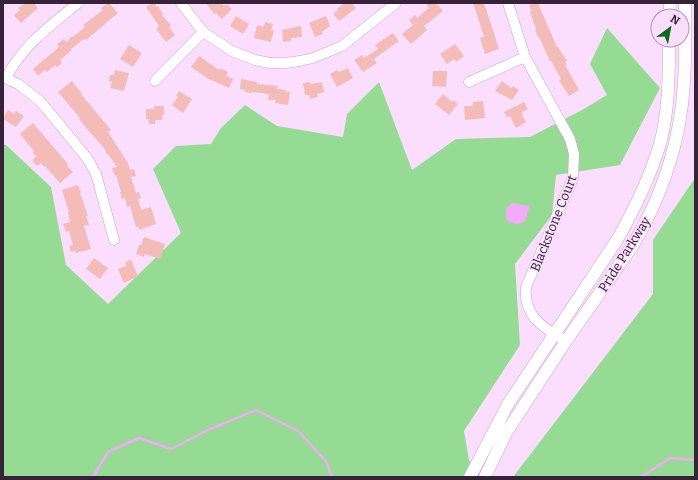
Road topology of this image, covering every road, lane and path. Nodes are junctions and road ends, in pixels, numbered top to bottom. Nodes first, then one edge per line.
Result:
1 (78, 3) edge
2 (181, 3) edge
3 (396, 3) edge
4 (508, 3) edge
5 (685, 3) edge
6 (203, 32) junction
7 (669, 48) edge
8 (525, 57) junction
9 (5, 77) edge
10 (155, 81) dead end
11 (469, 82) dead end
12 (114, 240) dead end
13 (554, 334) junction
14 (566, 341) junction
15 (470, 477) edge
16 (485, 477) edge

1 - 9 street
2 - 6 street
3 - 6 street
4 - 8 street, Blackstone Court
5 - 14 main road, Pride Parkway
6 - 10 street
7 - 13 main road, Pride Parkway
8 - 11 street
8 - 13 street, Blackstone Court
9 - 12 street
13 - 14 street, Blackstone Court
13 - 15 main road, Pride Parkway
14 - 16 main road, Pride Parkway

